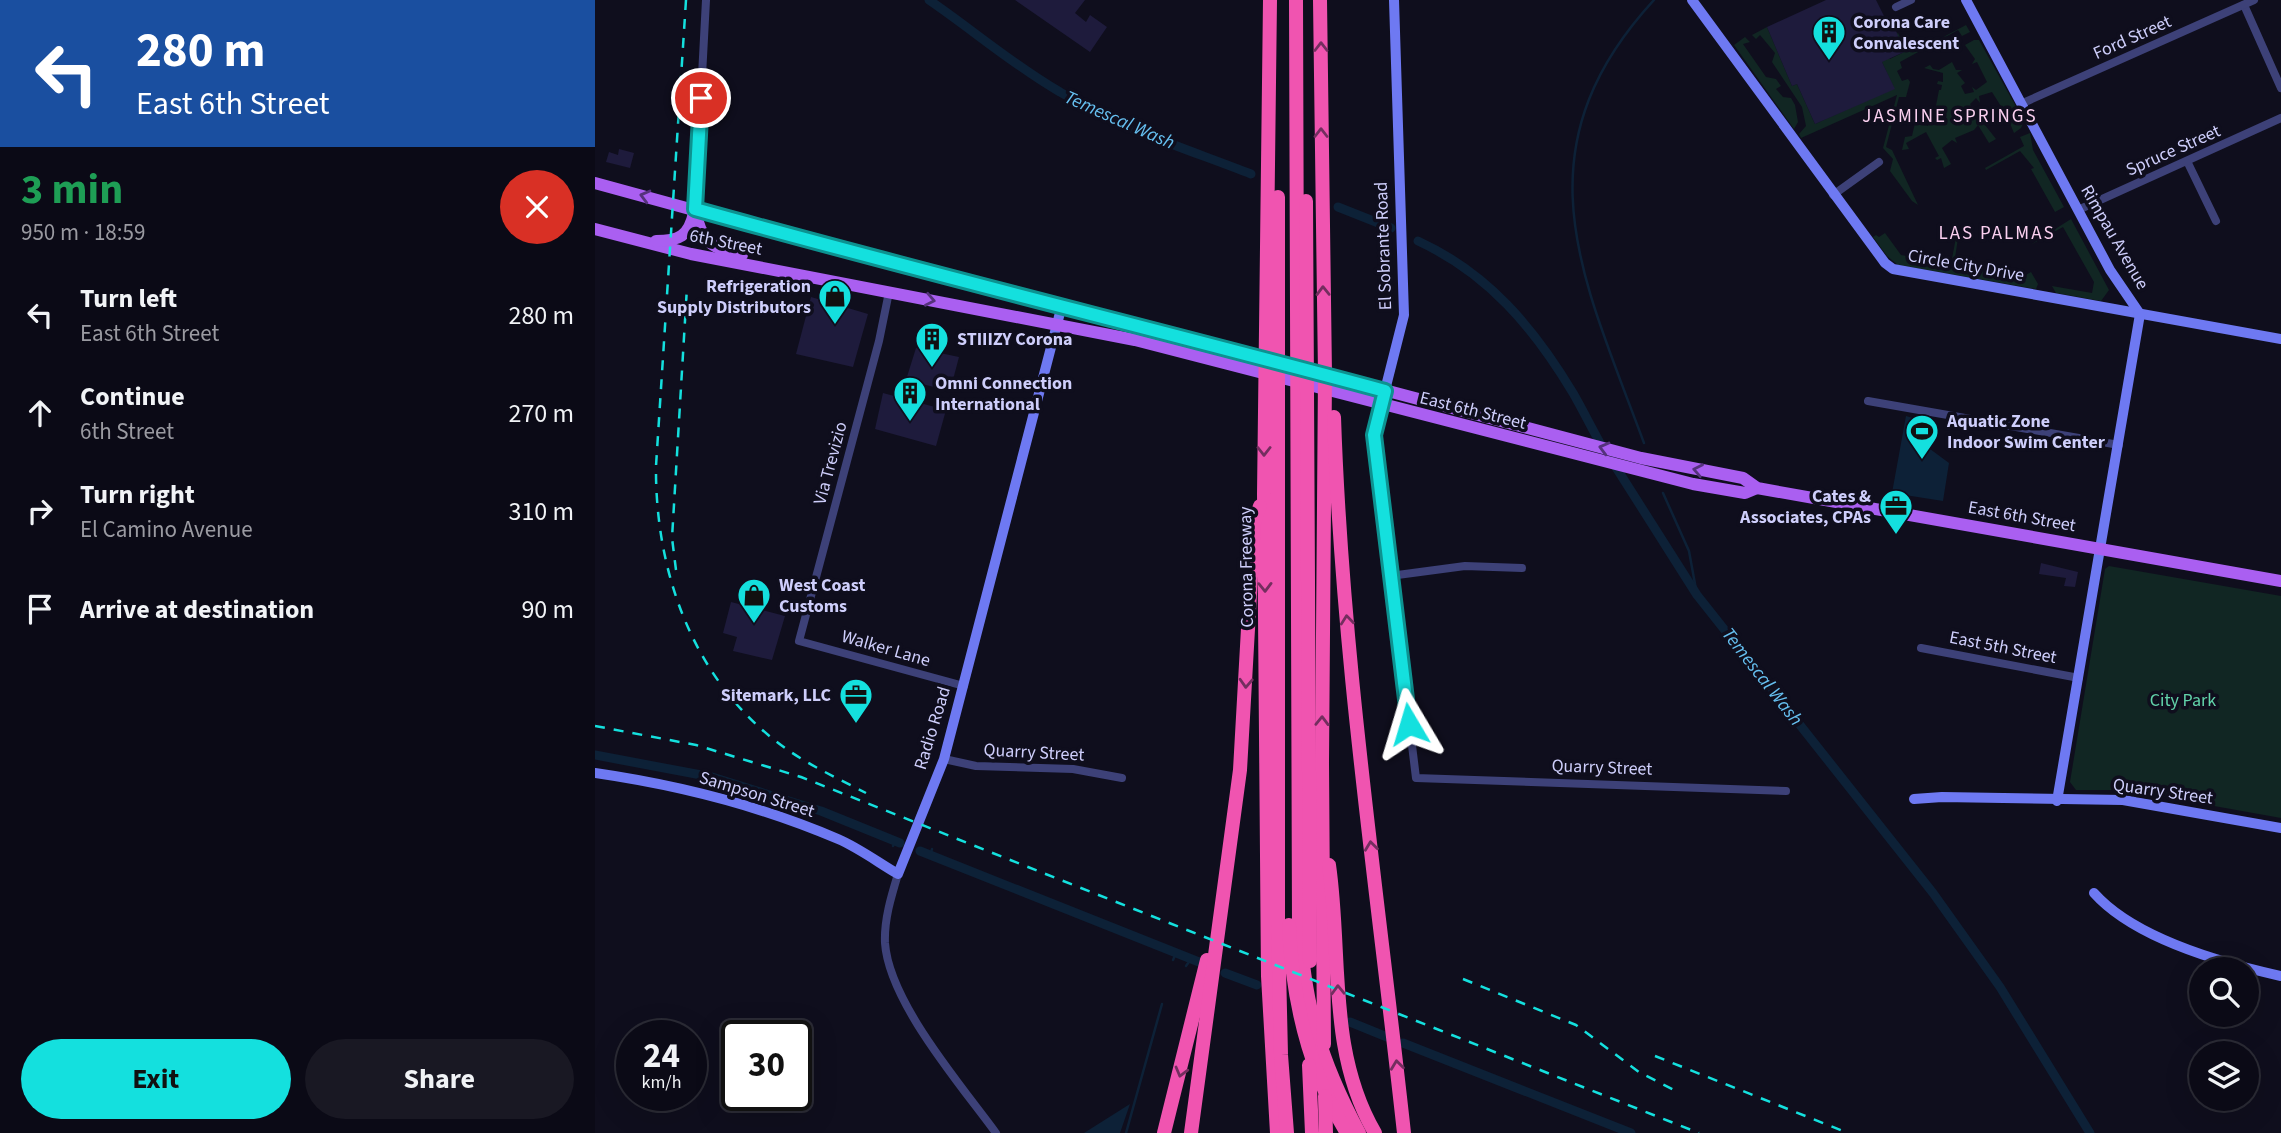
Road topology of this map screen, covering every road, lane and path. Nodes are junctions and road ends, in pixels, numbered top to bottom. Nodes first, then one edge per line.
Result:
1 (706, 0) edge
2 (1270, 0) edge
3 (1279, 0) edge
4 (1288, 0) edge
5 (1296, 0) edge
6 (1304, 0) edge
7 (1320, 0) edge
8 (1394, 0) edge
9 (1692, 0) edge
10 (1911, 0) edge
11 (1966, 0) edge
12 (2254, 0) edge
13 (2244, 5) junction
14 (1896, 7) dead end
15 (2281, 88) edge
16 (2022, 103) junction
17 (2281, 118) edge
18 (1288, 159) junction
19 (2187, 161) junction
20 (1879, 162) dead end
21 (595, 183) edge
22 (1833, 195) junction
23 (695, 209) junction
24 (2078, 210) junction
25 (2216, 221) dead end
26 (1293, 225) junction
27 (595, 229) edge
28 (628, 237) junction
29 (808, 276) junction
30 (889, 292) junction
31 (1062, 305) junction
32 (2140, 314) junction
33 (1058, 324) junction
34 (1287, 337) junction
35 (2281, 339) edge
36 (1385, 391) junction
37 (1868, 401) dead end
38 (1381, 405) junction
39 (1287, 410) junction
40 (1329, 415) junction
41 (2119, 445) junction
42 (1757, 488) junction
43 (1264, 495) junction
44 (2100, 548) junction
45 (1522, 568) dead end
46 (1389, 576) junction
47 (2281, 581) edge
48 (800, 641) joint
49 (1921, 648) dead end
50 (2079, 678) junction
51 (964, 686) junction
52 (1294, 758) junction
53 (944, 760) junction
54 (595, 773) edge
55 (1122, 778) dead end
56 (1416, 778) joint
57 (1786, 791) dead end
58 (1914, 799) dead end
59 (2057, 800) junction
60 (2281, 828) edge
61 (898, 874) junction
62 (1274, 892) junction
63 (2094, 893) dead end
64 (1328, 903) junction
65 (2281, 976) edge
66 (1202, 1014) junction
67 (996, 1133) edge
68 (1164, 1133) edge
69 (1191, 1133) edge
70 (1277, 1133) edge
71 (1287, 1133) edge
72 (1313, 1133) edge
73 (1326, 1133) edge
74 (1347, 1133) edge
75 (1359, 1133) edge
76 (1375, 1133) edge
77 (1404, 1133) edge

1 - 23 street
2 - 18 highway, Corona Freeway
3 - 18 highway
4 - 18 highway
5 - 18 highway
6 - 18 highway
26 -> 7 highway, Corona Freeway
8 - 36 street, El Sobrante Road
9 - 22 street, Circle City Drive
10 - 14 street
11 - 16 street, Rimpau Avenue
12 - 13 street, Ford Street
13 - 15 street
13 - 16 street, Ford Street
16 - 24 street, Rimpau Avenue
17 - 19 street, Spruce Street
18 - 26 highway, Corona Freeway
18 - 26 highway
18 - 26 highway
19 - 24 street, Spruce Street
19 - 25 street
20 - 22 street
23 -> 21 main road, 6th Street
22 - 32 street, Circle City Drive
23 - 28 main road
23 - 29 main road
23 - 31 main road, 6th Street
24 - 32 street, Rimpau Avenue
26 - 34 highway, Corona Freeway
26 - 34 highway
26 - 34 highway
40 -> 26 highway, Corona Freeway
27 - 28 main road, 6th Street
28 - 29 main road, 6th Street
29 - 30 main road, 6th Street
30 -> 33 main road, 6th Street
30 - 48 street, Via Trevizio
31 - 33 street, Radio Road
31 - 36 main road, East 6th Street
32 - 35 street, Circle City Drive
32 - 41 street, Rimpau Avenue
33 - 38 main road, East 6th Street
33 - 51 street, Radio Road
34 - 39 highway, Corona Freeway
34 - 39 highway
34 - 39 highway
36 - 38 street, El Sobrante Road
42 -> 36 main road, East 6th Street
37 - 41 street
38 - 42 main road, East 6th Street
38 - 46 street, El Sobrante Road
39 -> 43 highway, Corona Freeway
39 - 52 highway
39 - 62 highway
39 - 72 highway
64 -> 40 highway
77 -> 40 highway
41 - 44 street, Rimpau Avenue
42 - 44 main road, East 6th Street
43 -> 62 highway, Corona Freeway
43 -> 66 highway
44 - 47 main road, East 6th Street
44 - 50 street, Rimpau Avenue
45 - 46 street
46 - 56 street, El Sobrante Road
48 - 51 street, Walker Lane
49 - 50 street, East 5th Street
50 - 59 street, Rimpau Avenue
51 - 53 street, Radio Road
52 - 74 highway
52 - 75 highway
53 - 55 street, Quarry Street
53 - 61 street, Radio Road
54 - 61 street, Sampson Street
56 - 57 street, Quarry Street
58 - 59 street, Quarry Street
59 - 60 street, Quarry Street
61 - 67 street, Radio Road
62 - 70 highway, Corona Freeway
62 - 71 highway
63 - 65 street
64 - 73 highway
76 -> 64 highway
66 -> 68 highway
66 - 69 highway

